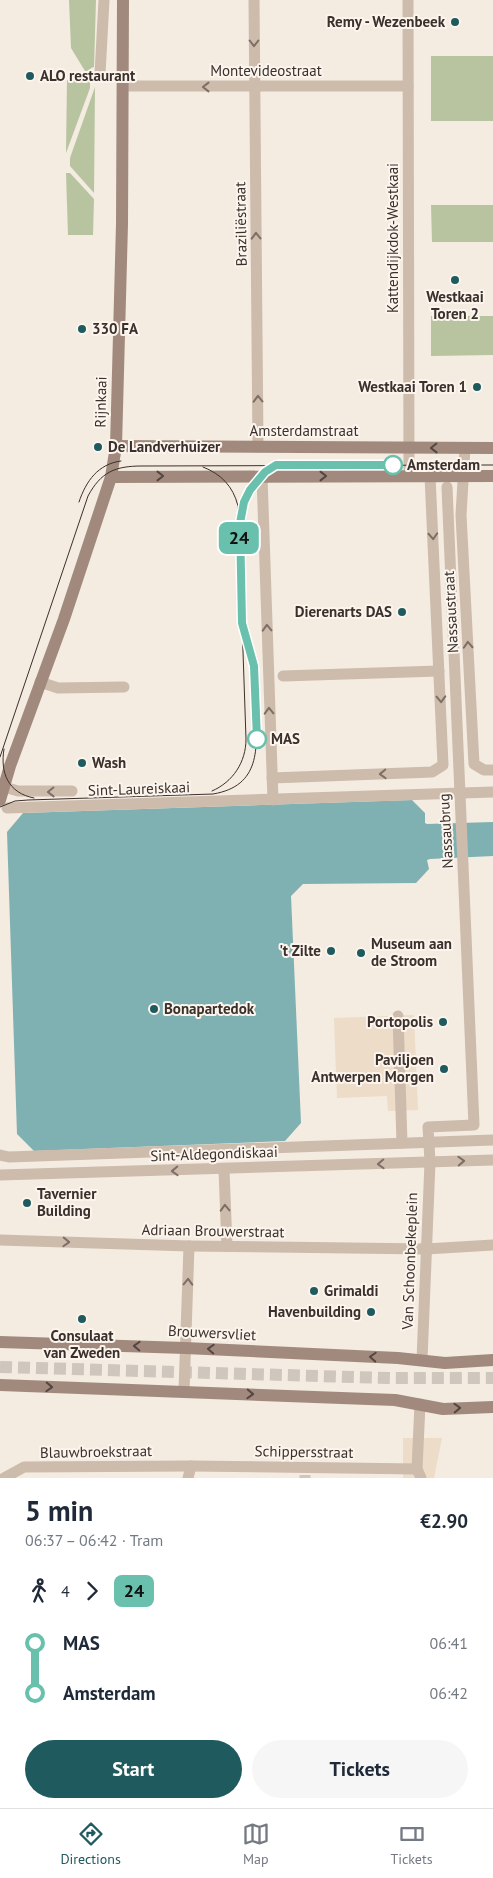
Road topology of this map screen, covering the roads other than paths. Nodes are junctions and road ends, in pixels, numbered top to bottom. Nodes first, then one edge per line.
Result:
1 (104, 0) edge
2 (123, 0) edge
3 (254, 0) edge
4 (408, 0) edge
5 (100, 74) dead end
6 (124, 86) junction
7 (408, 86) junction
8 (254, 87) junction
9 (116, 446) junction
10 (258, 447) junction
11 (409, 448) junction
12 (465, 448) junction
13 (493, 448) edge
14 (262, 476) junction
15 (409, 476) junction
16 (430, 476) junction
17 (463, 476) junction
18 (493, 476) edge
19 (112, 477) junction
20 (447, 487) dead end
21 (440, 670) junction
22 (283, 676) dead end
23 (40, 682) junction
24 (124, 687) dead end
25 (458, 765) joint
26 (488, 770) edge
27 (272, 778) junction
28 (4, 787) junction
29 (72, 791) dead end
30 (493, 792) edge
31 (459, 793) junction
32 (273, 800) junction
33 (3, 804) edge
34 (398, 1016) dead end
35 (493, 1140) edge
36 (429, 1142) junction
37 (402, 1143) junction
38 (0, 1155) edge
39 (493, 1160) edge
40 (430, 1162) junction
41 (224, 1170) junction
42 (0, 1175) edge
43 (0, 1240) edge
44 (493, 1245) edge
45 (189, 1246) junction
46 (227, 1246) junction
47 (426, 1249) junction
48 (0, 1342) edge
49 (185, 1348) junction
50 (422, 1360) junction
51 (493, 1360) edge
52 (0, 1385) edge
53 (184, 1391) junction
54 (420, 1404) junction
55 (493, 1407) edge
56 (191, 1466) junction
57 (416, 1475) edge
58 (4, 1478) edge
59 (188, 1478) edge

1 - 5 street
2 - 6 street, Rijnkaai
3 -> 8 street, Braziliëstraat
4 - 7 street, Kattendijkdok-Westkaai
8 -> 6 street, Montevideostraat
6 - 9 street, Rijnkaai
7 - 8 street, Montevideostraat
7 - 11 street, Kattendijkdok-Westkaai
10 -> 8 street, Braziliëstraat
9 - 10 street, Amsterdamstraat
9 - 19 street, Rijnkaai
10 - 11 street, Amsterdamstraat
12 -> 11 street, Amsterdamstraat
11 - 15 street, Kattendijkdok-Westkaai
12 - 13 street, Amsterdamstraat
12 - 17 street, Nassaustraat
14 -> 15 street
19 -> 14 street
27 -> 14 street
15 - 16 street
16 - 17 street
16 -> 21 street, Nassaustraat
17 - 18 street
26 -> 17 street, Nassaustraat
19 - 23 street, Rijnkaai
20 - 25 street, Nassaustraat
21 - 22 street, Nassaustraat
21 -> 27 street, Nassaustraat
23 - 24 street
23 - 28 street, Rijnkaai
25 - 31 street, Nassaubrug
27 - 32 street
29 -> 28 street, Sint-Laureiskaai
28 - 33 street, Rijnkaai
30 - 31 street, Sint-Laureiskaai
31 - 32 street, Sint-Laureiskaai
31 - 36 street, Nassaubrug
32 - 33 street, Sint-Laureiskaai
34 - 37 street
35 - 36 street, Sint-Aldegondiskaai
36 - 37 street, Sint-Aldegondiskaai
36 - 40 street, Van Schoonbekeplein
37 - 38 street, Sint-Aldegondiskaai
40 -> 39 street, Sint-Aldegondiskaai
40 -> 41 street, Sint-Aldegondiskaai
40 - 47 street, Van Schoonbekeplein
41 -> 42 street, Sint-Aldegondiskaai
46 -> 41 street
43 -> 45 street, Adriaan Brouwerstraat
44 - 47 street, Adriaan Brouwerstraat
45 - 46 street, Adriaan Brouwerstraat
49 -> 45 street
46 - 47 street, Adriaan Brouwerstraat
47 - 50 street, Van Schoonbekeplein
49 -> 48 street, Brouwersvliet
50 -> 49 street, Brouwersvliet
49 - 53 street
50 - 51 street, Brouwersvliet
52 -> 53 street
53 -> 54 street
54 -> 55 street
54 - 57 street
56 - 57 street, Schippersstraat
56 - 58 street, Blauwbroekstraat
56 - 59 street

